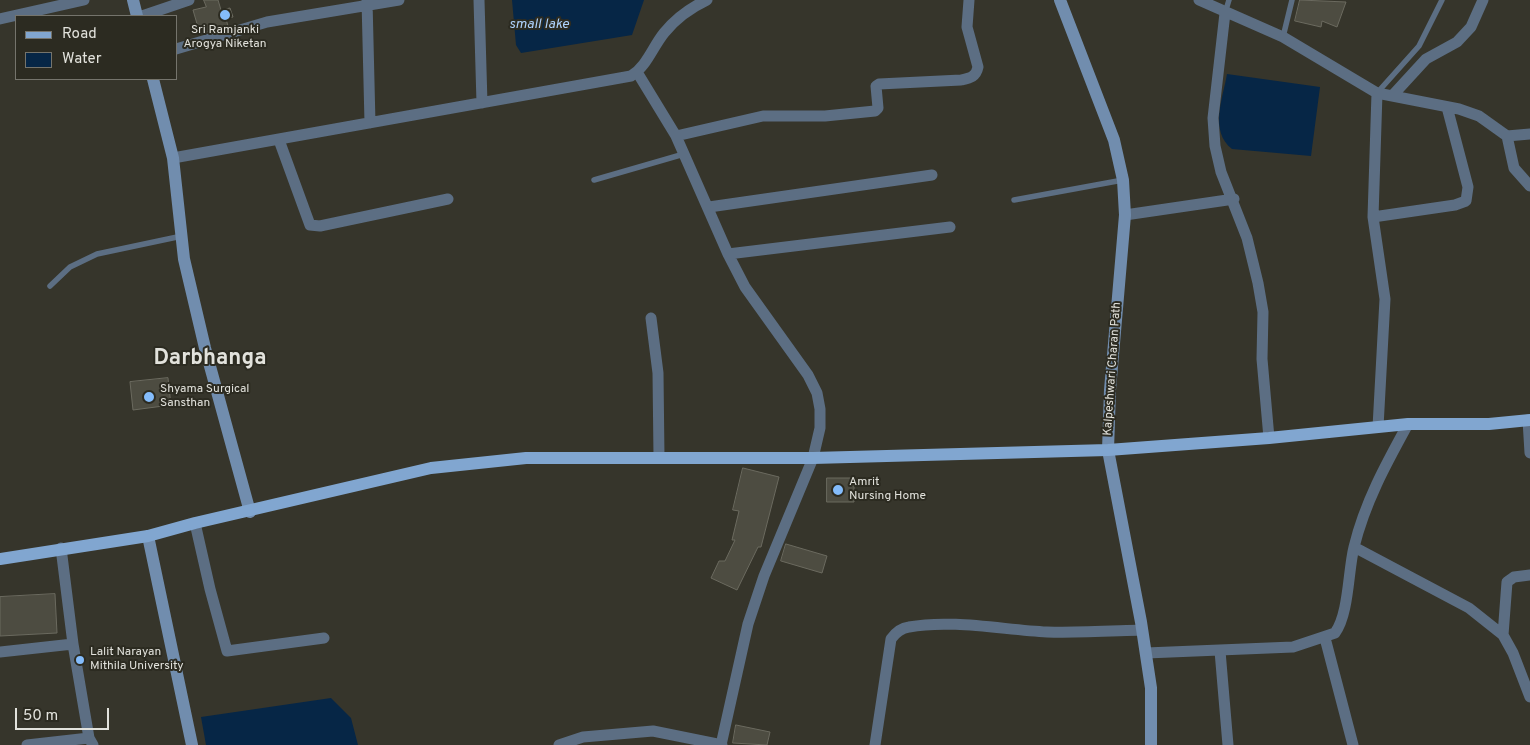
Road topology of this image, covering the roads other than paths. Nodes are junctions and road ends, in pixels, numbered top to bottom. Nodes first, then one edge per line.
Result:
1 (84, 0) edge
2 (133, 0) edge
3 (190, 0) edge
4 (399, 0) edge
5 (479, 0) edge
6 (708, 0) edge
7 (969, 0) edge
8 (1060, 0) edge
9 (1199, 0) edge
10 (1229, 0) edge
11 (1292, 0) edge
12 (1442, 0) edge
13 (1483, 0) edge
14 (367, 2) edge
15 (1225, 13) junction
16 (18, 15) edge
17 (137, 15) edge
18 (145, 15) edge
19 (15, 16) edge
20 (0, 19) edge
21 (1284, 37) junction
22 (178, 47) edge
23 (637, 72) junction
24 (153, 80) edge
25 (1377, 93) junction
26 (1392, 96) junction
27 (482, 104) junction
28 (1447, 107) junction
29 (370, 123) junction
30 (1530, 134) edge
31 (676, 136) junction
32 (1507, 136) junction
33 (279, 140) junction
34 (684, 154) junction
35 (173, 158) junction
36 (932, 175) dead end
37 (594, 180) dead end
38 (1123, 180) junction
39 (1530, 186) edge
40 (448, 199) dead end
41 (1234, 199) junction
42 (1014, 200) dead end
43 (709, 207) junction
44 (1125, 216) junction
45 (1373, 217) junction
46 (950, 227) dead end
47 (182, 236) junction
48 (728, 254) junction
49 (50, 286) dead end
50 (651, 318) dead end
51 (1529, 420) edge
52 (1408, 424) junction
53 (1378, 427) junction
54 (1269, 438) junction
55 (1108, 450) junction
56 (1530, 453) edge
57 (660, 457) junction
58 (813, 458) junction
59 (250, 512) junction
60 (195, 523) junction
61 (148, 536) junction
62 (1354, 547) junction
63 (61, 548) junction
64 (0, 558) edge
65 (1530, 576) edge
66 (1142, 630) junction
67 (1503, 635) junction
68 (324, 638) dead end
69 (1325, 638) junction
70 (73, 644) junction
71 (1220, 651) junction
72 (0, 652) edge
73 (1146, 654) junction
74 (1530, 697) edge
75 (91, 742) edge
76 (27, 745) edge
77 (192, 745) edge
78 (559, 745) edge
79 (722, 745) edge
80 (874, 745) edge
81 (1151, 745) edge
82 (1228, 745) edge
83 (1353, 745) edge

1 - 16 street
2 - 17 street
3 - 18 street
4 - 14 street
5 - 27 street
6 - 23 street
7 - 31 street
8 - 38 street, Kalpeshwari Charan Path
9 - 15 street
10 - 15 lane
11 - 21 lane
12 - 25 lane
13 - 26 street
14 - 22 street
14 - 29 street
15 - 21 street
15 - 41 street
19 - 20 street
21 - 25 street
23 - 27 street
23 - 31 street
24 - 35 street
25 - 26 street
25 - 45 street
26 - 28 street
27 - 29 street
28 - 32 street
28 - 45 street
29 - 33 street
30 - 32 street
31 - 34 street
32 - 39 street
33 - 35 street
33 - 40 street
34 - 37 lane
34 - 43 street
35 - 47 street
36 - 43 street
38 - 42 lane
38 - 44 street, Kalpeshwari Charan Path
41 - 44 street
41 - 54 street
43 - 48 street
44 - 55 street, Kalpeshwari Charan Path
45 - 53 street
46 - 48 street
47 - 49 lane
47 - 59 street
48 - 58 street
50 - 57 street
51 - 52 main road
51 - 56 street
52 - 53 main road
52 - 62 street
53 - 54 main road
54 - 55 main road
55 - 58 main road
55 - 66 street, Kalpeshwari Charan Path
57 - 58 main road
57 - 59 main road
58 - 79 street
59 - 60 main road
60 - 61 main road
60 - 68 street
61 - 63 main road
61 - 77 street
62 - 67 street
62 - 69 street
63 - 64 main road
63 - 70 street
65 - 67 street
66 - 73 street, Kalpeshwari Charan Path
66 - 80 street
67 - 74 street
69 - 71 street
69 - 83 street
70 - 72 street
70 - 75 street
71 - 73 street
71 - 82 street
73 - 81 street, Kalpeshwari Charan Path
75 - 76 street
78 - 79 street

